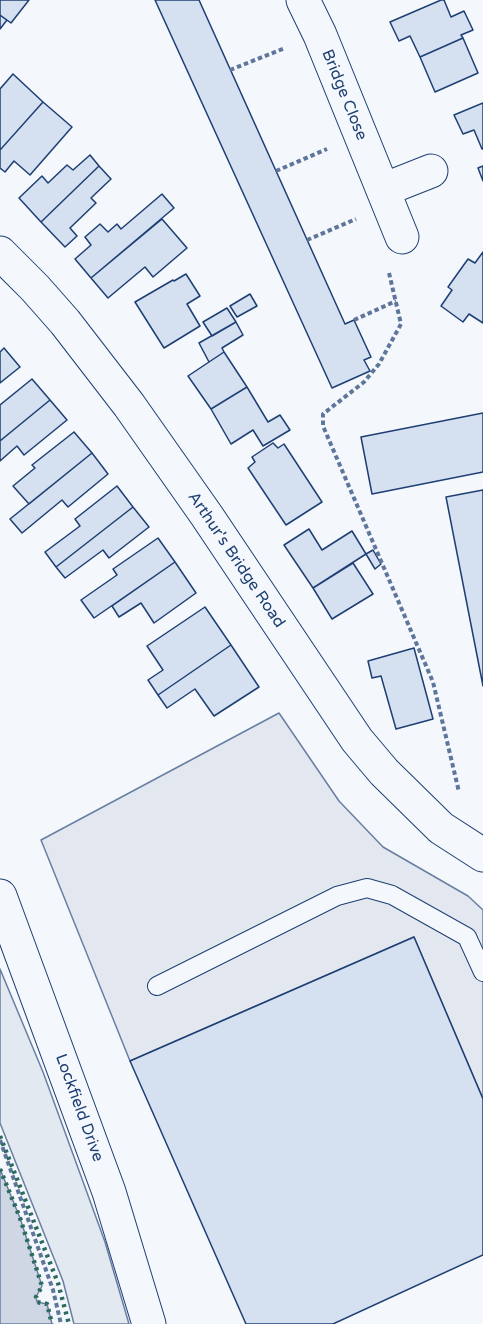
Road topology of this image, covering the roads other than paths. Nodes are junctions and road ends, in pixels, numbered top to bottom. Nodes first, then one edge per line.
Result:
1 (303, 0) edge
2 (431, 171) dead end
3 (387, 198) junction
4 (402, 237) road end
5 (0, 253) edge
6 (483, 855) edge
7 (0, 896) edge
8 (483, 972) edge
9 (157, 986) dead end
10 (149, 1324) edge

1 - 3 street, Bridge Close
2 - 3 street
3 - 4 street, Bridge Close
5 - 6 street, Arthur's Bridge Road
7 - 10 street, Lockfield Drive
8 - 9 lane

